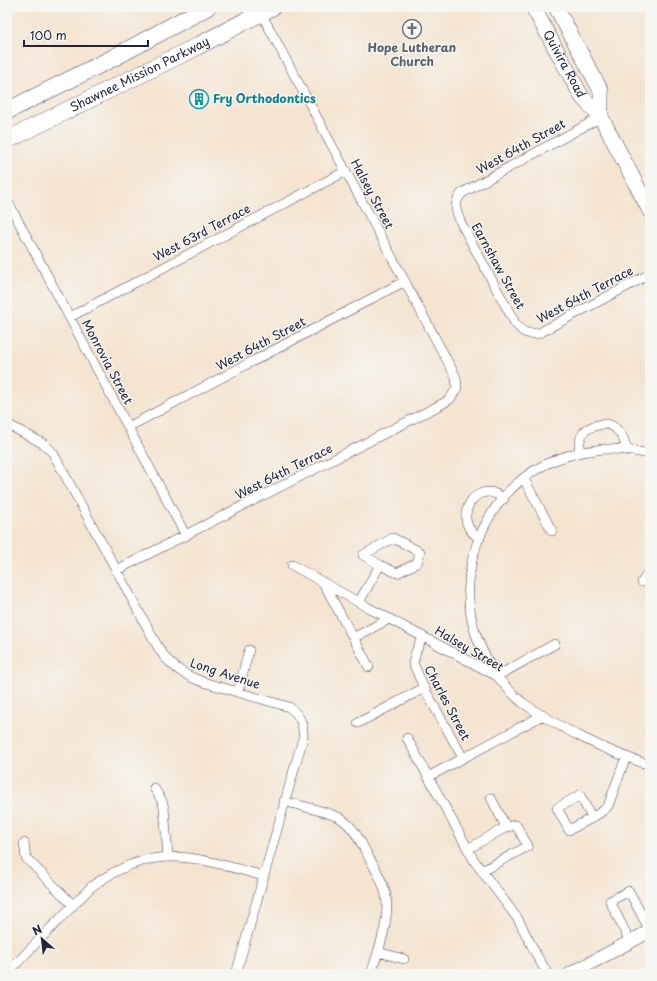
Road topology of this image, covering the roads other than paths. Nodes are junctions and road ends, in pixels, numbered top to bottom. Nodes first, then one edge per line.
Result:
1 (207, 7) edge
2 (533, 7) edge
3 (556, 7) edge
4 (265, 9) edge
5 (565, 24) junction
6 (547, 33) junction
7 (7, 111) edge
8 (601, 117) junction
9 (7, 140) edge
10 (346, 171) junction
11 (7, 200) edge
12 (456, 201) joint
13 (650, 211) edge
14 (650, 274) edge
15 (405, 281) junction
16 (70, 317) junction
17 (531, 334) joint
18 (457, 388) joint
19 (7, 424) edge
20 (128, 427) junction
21 (627, 450) junction
22 (579, 453) junction
23 (650, 454) edge
24 (524, 479) junction
25 (504, 499) junction
26 (552, 531) dead end
27 (186, 536) junction
28 (480, 538) junction
29 (292, 565) dead end
30 (380, 565) junction
31 (117, 570) junction
32 (650, 571) edge
33 (323, 582) junction
34 (642, 582) dead end
35 (359, 602) junction
36 (389, 619) junction
37 (423, 637) junction
38 (353, 638) junction
39 (555, 644) dead end
40 (249, 650) dead end
41 (369, 667) dead end
42 (497, 676) junction
43 (424, 688) junction
44 (238, 692) junction
45 (542, 715) junction
46 (358, 723) dead end
47 (407, 738) dead end
48 (626, 757) junction
49 (463, 758) junction
50 (650, 765) edge
51 (428, 777) junction
52 (154, 788) dead end
53 (491, 798) dead end
54 (284, 801) junction
55 (592, 818) dead end
56 (506, 827) junction
57 (24, 843) dead end
58 (468, 849) junction
59 (168, 857) junction
60 (482, 871) junction
61 (264, 876) junction
62 (73, 905) junction
63 (650, 931) edge
64 (630, 942) junction
65 (378, 952) junction
66 (404, 959) dead end
67 (7, 973) edge
68 (236, 974) edge
69 (371, 974) edge
70 (548, 974) edge
71 (570, 974) edge

1 - 7 highway
2 - 6 main road, Quivira Road
3 - 5 main road, Quivira Road
4 - 9 highway, Shawnee Mission Parkway
4 - 10 street, Halsey Street
5 - 6 main road
5 - 8 main road, Quivira Road
6 - 8 main road, Quivira Road
8 - 12 street, West 64th Street
8 - 13 main road, Quivira Road
10 - 15 street, Halsey Street
10 - 16 street, West 63rd Terrace
11 - 16 street, Monrovia Street
12 - 17 street, Earnshaw Street
14 - 17 street, West 64th Terrace
15 - 18 street, Halsey Street
15 - 20 street, West 64th Street
16 - 20 street, Monrovia Street
18 - 27 street, West 64th Terrace
19 - 31 street, Long Avenue
20 - 27 street, Monrovia Street
21 - 22 street
21 - 22 street
21 - 23 street
22 - 24 street
24 - 25 street
24 - 26 street
25 - 28 street
25 - 28 street
27 - 31 street, West 64th Terrace
28 - 42 street
29 - 33 street, Halsey Street
30 - 30 street
30 - 35 street
31 - 44 street, Long Avenue
32 - 34 street
33 - 35 street, Halsey Street
33 - 38 street
35 - 36 street, Halsey Street
36 - 37 street, Halsey Street
36 - 38 street
37 - 42 street, Halsey Street
37 - 43 street, Charles Street
38 - 41 street
39 - 42 street
40 - 44 street
42 - 45 street, Halsey Street
43 - 46 street
43 - 49 street, Charles Street
44 - 54 street, Long Avenue
45 - 48 street, Halsey Street
45 - 49 street
47 - 51 street
48 - 50 street, Halsey Street
48 - 55 street
49 - 51 street
51 - 58 street
52 - 59 street
53 - 56 street
54 - 61 street, Long Avenue
54 - 65 street
56 - 58 street
56 - 60 street
57 - 62 street
58 - 60 street
59 - 61 street
59 - 62 street
60 - 70 street
61 - 68 street, Long Avenue
62 - 67 street
63 - 64 street
63 - 64 street
64 - 71 street
65 - 66 street
65 - 69 street

